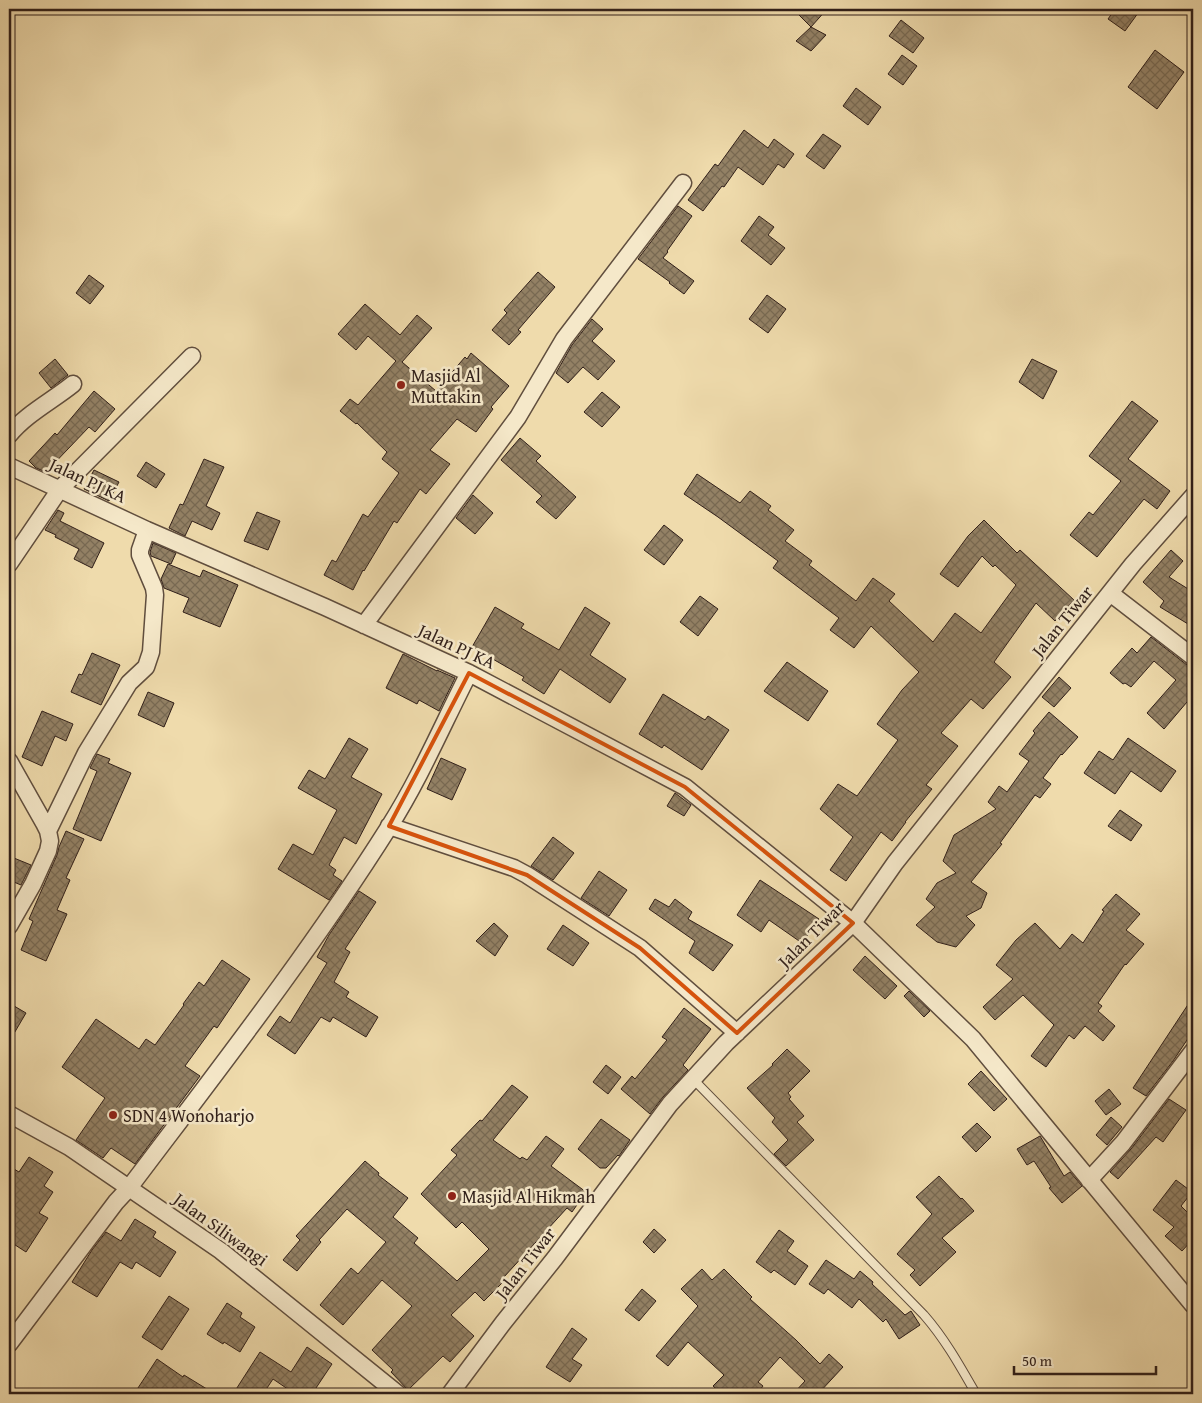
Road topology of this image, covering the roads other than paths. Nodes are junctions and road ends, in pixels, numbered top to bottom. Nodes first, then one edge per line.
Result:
1 (683, 183) dead end
2 (192, 356) dead end
3 (73, 384) dead end
4 (9, 435) edge
5 (9, 466) edge
6 (60, 489) junction
7 (1193, 496) edge
8 (147, 530) junction
9 (9, 564) edge
10 (1110, 593) junction
11 (364, 625) junction
12 (1193, 657) edge
13 (469, 673) junction
14 (9, 761) edge
15 (389, 826) junction
16 (48, 831) junction
17 (853, 924) junction
18 (9, 926) edge
19 (737, 1033) junction
20 (1193, 1051) edge
21 (693, 1079) junction
22 (9, 1114) edge
23 (1089, 1180) junction
24 (129, 1188) junction
25 (1193, 1305) edge
26 (9, 1344) edge
27 (398, 1394) edge
28 (450, 1394) edge
29 (976, 1394) edge

1 - 11 street
2 - 6 street
3 - 4 street
5 - 6 street, Jalan PJ KA
6 - 8 street, Jalan PJ KA
6 - 9 street
7 - 10 street, Jalan Tiwar
8 - 11 street, Jalan PJ KA
8 - 16 street
10 - 12 street
10 - 17 street, Jalan Tiwar
11 - 13 street, Jalan PJ KA
13 - 15 street
13 - 17 street, Jalan PJ KA
14 - 16 street
15 - 19 street
15 - 24 street
16 - 18 street
17 - 19 street, Jalan Tiwar
17 - 23 street, Jalan PJ KA
19 - 21 street, Jalan Tiwar
20 - 23 street
21 - 28 street, Jalan Tiwar
21 - 29 lane
22 - 24 street, Jalan Siliwangi
23 - 25 street, Jalan PJ KA
24 - 26 street
24 - 27 street, Jalan Siliwangi

